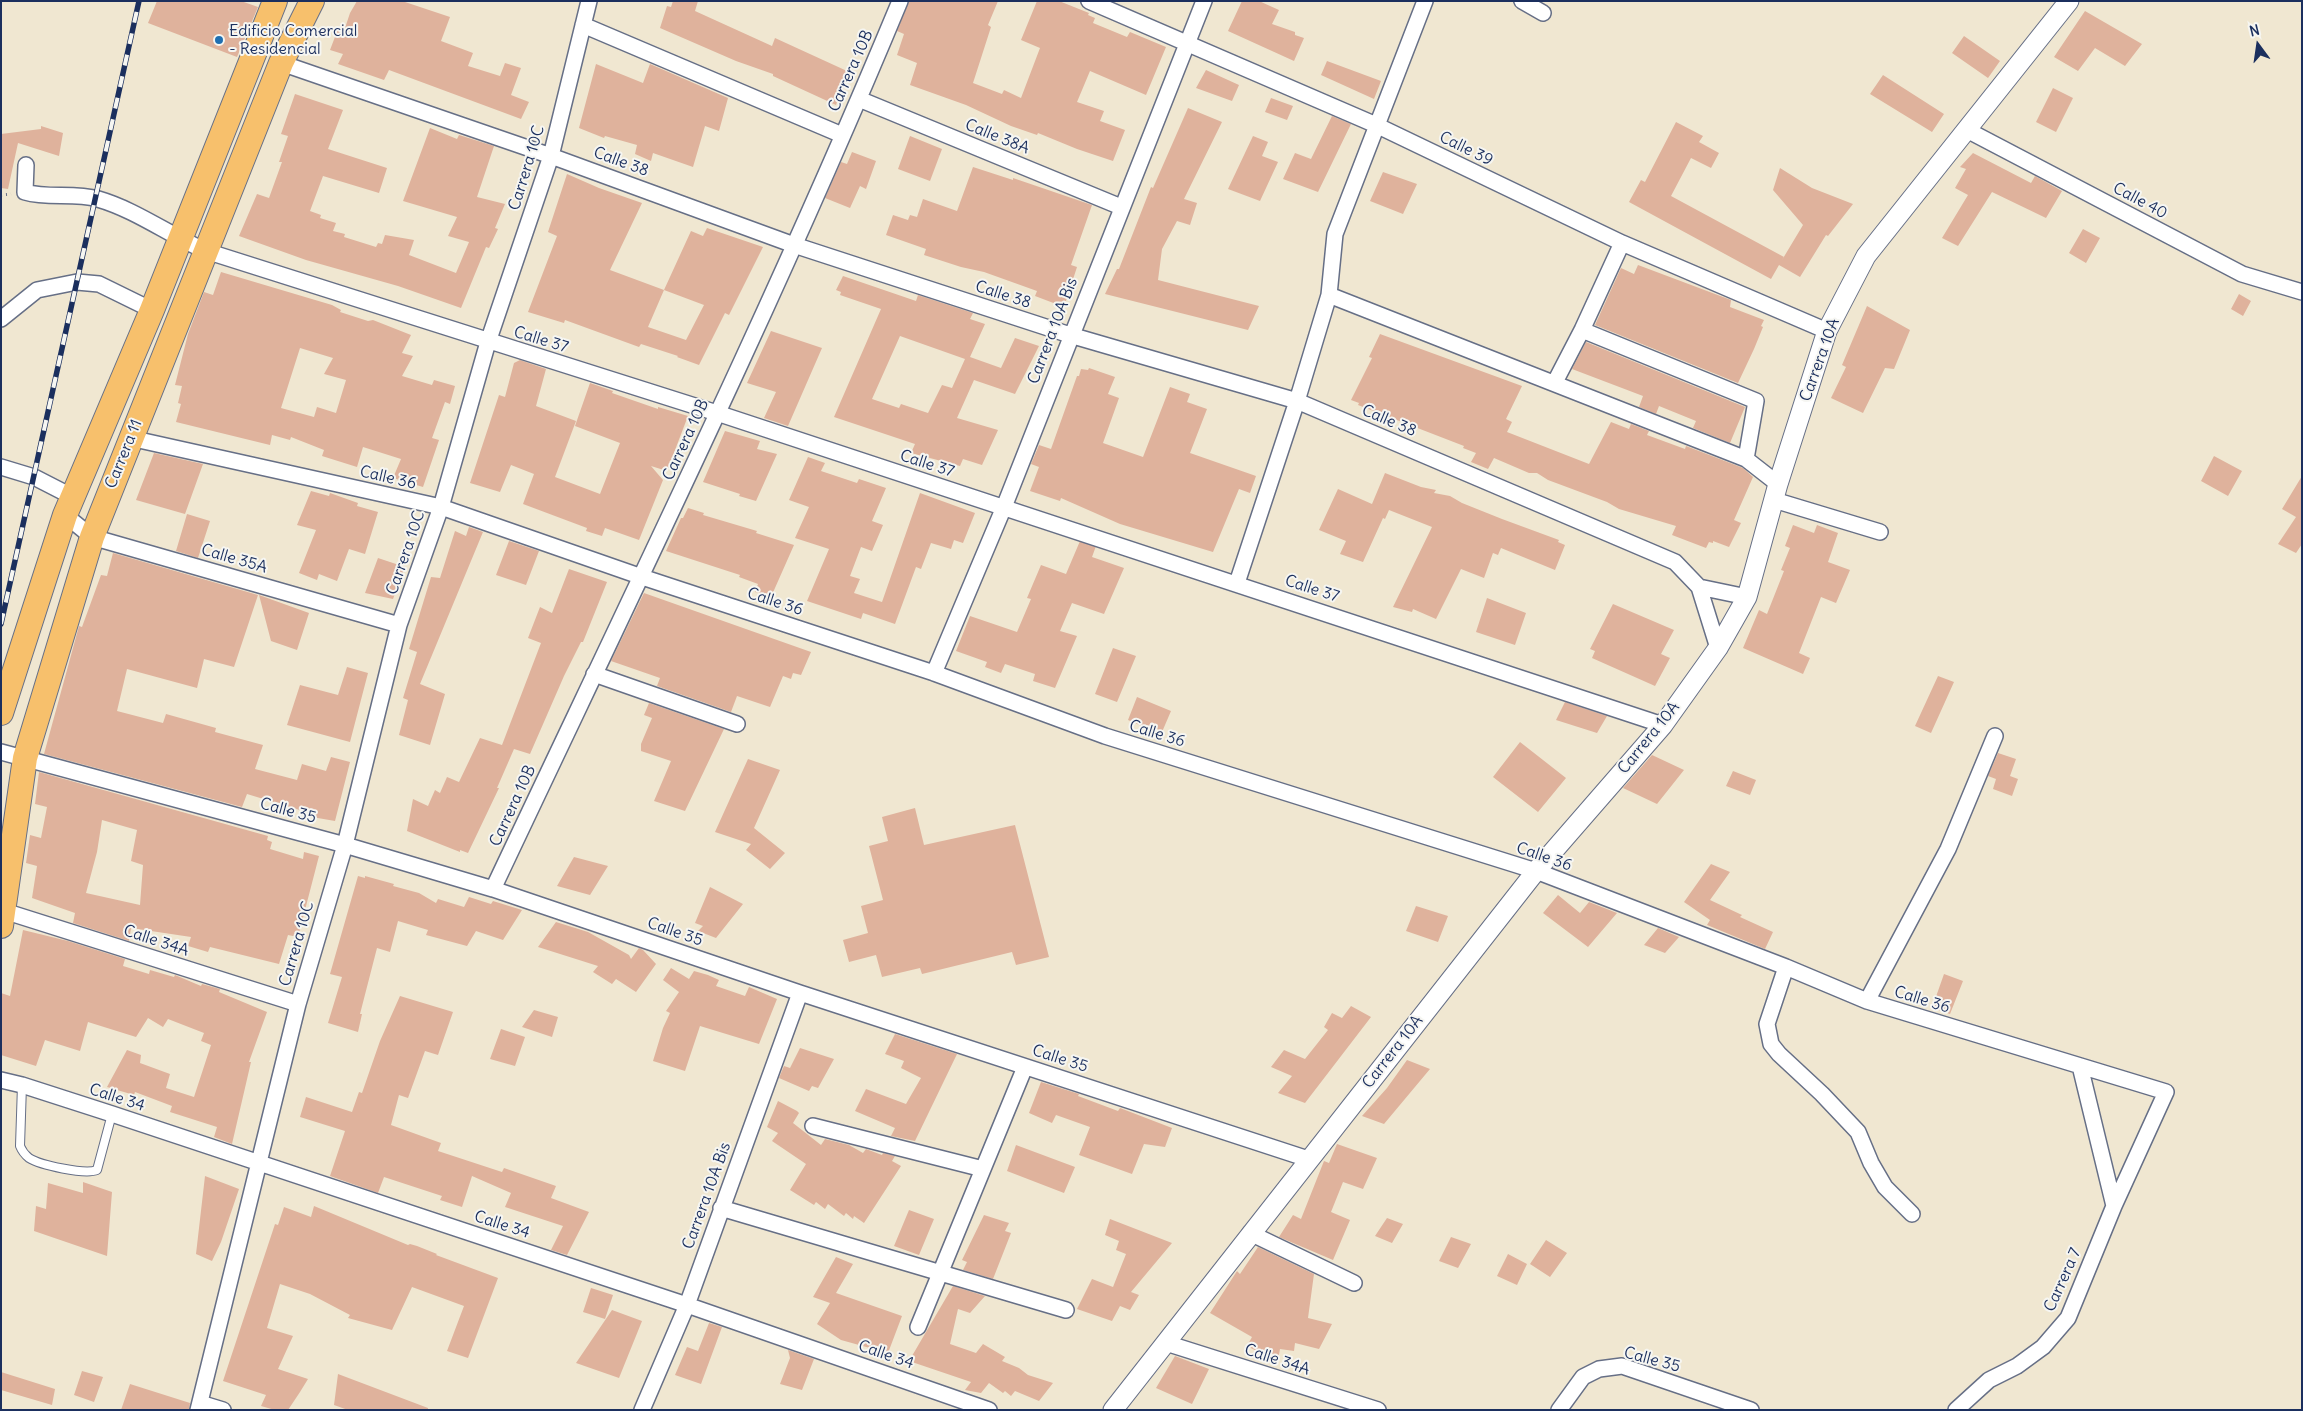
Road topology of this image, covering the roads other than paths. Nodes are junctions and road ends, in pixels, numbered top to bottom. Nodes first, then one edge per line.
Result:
1 (276, 1) edge
2 (312, 1) edge
3 (589, 1) edge
4 (900, 1) edge
5 (1089, 1) edge
6 (1204, 1) edge
7 (1424, 1) edge
8 (1522, 1) edge
9 (2069, 1) edge
10 (1543, 13) dead end
11 (583, 25) junction
12 (1186, 44) junction
13 (281, 63) junction
14 (859, 99) junction
15 (1376, 125) junction
16 (1967, 130) junction
17 (842, 135) junction
18 (551, 156) junction
19 (26, 165) dead end
20 (1121, 207) junction
21 (180, 240) junction
22 (1622, 243) junction
23 (794, 244) junction
24 (206, 251) junction
25 (2302, 292) edge
26 (1329, 294) junction
27 (152, 310) junction
28 (1, 319) edge
29 (1582, 330) junction
30 (1827, 331) junction
31 (1070, 335) junction
32 (488, 342) junction
33 (1555, 382) junction
34 (1297, 402) junction
35 (717, 413) junction
36 (130, 438) junction
37 (1746, 459) junction
38 (1, 467) edge
39 (1776, 492) junction
40 (69, 506) junction
41 (441, 507) junction
42 (1004, 507) junction
43 (1880, 532) dead end
44 (92, 537) junction
45 (642, 577) junction
46 (1238, 583) junction
47 (1699, 588) junction
48 (1748, 597) junction
49 (399, 625) junction
50 (1718, 648) junction
51 (934, 673) junction
52 (594, 674) junction
53 (1, 713) edge
54 (737, 724) dead end
55 (1663, 725) junction
56 (1995, 736) dead end
57 (1, 752) edge
58 (25, 758) junction
59 (345, 845) junction
60 (1536, 871) junction
61 (493, 889) junction
62 (3, 919) edge
63 (1786, 968) junction
64 (800, 993) junction
65 (1867, 1001) junction
66 (298, 1004) junction
67 (1025, 1066) junction
68 (2080, 1066) junction
69 (1, 1080) edge
70 (22, 1085) junction
71 (2166, 1092) joint
72 (112, 1114) junction
73 (813, 1126) dead end
74 (1308, 1159) junction
75 (259, 1164) junction
76 (983, 1169) junction
77 (2114, 1206) junction
78 (721, 1208) junction
79 (1912, 1214) dead end
80 (1250, 1233) junction
81 (940, 1272) junction
82 (1354, 1283) dead end
83 (687, 1305) junction
84 (1066, 1310) dead end
85 (918, 1327) dead end
86 (1166, 1343) junction
87 (199, 1406) edge
88 (223, 1410) edge
89 (642, 1410) edge
90 (989, 1410) edge
91 (1113, 1410) edge
92 (1378, 1410) edge
93 (1559, 1410) edge
94 (1751, 1410) edge
95 (1956, 1410) edge

1 - 21 main road, Carrera 11
2 - 13 main road, Carrera 11
3 - 11 street, Carrera 10C
4 - 14 street, Carrera 10B
5 - 12 street, Calle 39
6 - 12 street, Carrera 10A Bis
7 - 15 street
8 - 10 street
9 - 16 street, Carrera 10A
11 - 17 street
11 - 18 street, Carrera 10C
12 - 15 street, Calle 39
12 - 20 street, Carrera 10A Bis
13 - 18 street, Calle 38
13 - 24 main road, Carrera 11
14 - 17 street, Carrera 10B
14 - 20 street, Calle 38A
15 - 22 street, Calle 39
15 - 26 street
16 - 25 street, Calle 40
16 - 30 street, Carrera 10A
17 - 23 street, Carrera 10B
18 - 23 street, Calle 38
18 - 32 street, Carrera 10C
19 - 21 street, Calle 37
20 - 31 street, Carrera 10A Bis
21 - 24 street, Calle 37
21 - 27 main road, Carrera 11
22 - 29 street
22 - 30 street, Calle 39
23 - 31 street, Calle 38
23 - 35 street, Carrera 10B
24 - 32 street, Calle 37
24 - 36 main road, Carrera 11
26 - 33 street
26 - 34 street
27 - 28 street
27 - 40 main road, Carrera 11
29 - 33 street
29 - 37 street
30 - 39 street, Carrera 10A
31 - 34 street, Calle 38
31 - 42 street, Carrera 10A Bis
32 - 35 street, Calle 37
32 - 41 street, Carrera 10C
33 - 37 street
34 - 46 street
34 - 47 street, Calle 38
35 - 42 street, Calle 37
35 - 45 street, Carrera 10B
36 - 41 street, Calle 36
36 - 44 main road, Carrera 11
37 - 39 street
38 - 40 street, Calle 35A
39 - 43 street
39 - 48 street, Carrera 10A
40 - 44 street, Calle 35A
40 - 53 main road, Carrera 11
41 - 45 street, Calle 36
41 - 49 street, Carrera 10C
42 - 46 street, Calle 37
42 - 51 street, Carrera 10A Bis
44 - 49 street, Calle 35A
44 - 58 main road, Carrera 11
45 - 51 street, Calle 36
45 - 52 street, Carrera 10B
46 - 55 street, Calle 37
47 - 48 street
47 - 50 street
48 - 50 street, Carrera 10A
49 - 59 street, Carrera 10C
50 - 55 street, Carrera 10A
51 - 60 street, Calle 36
52 - 54 street
52 - 61 street, Carrera 10B
55 - 60 street, Carrera 10A
56 - 65 street
57 - 58 street, Calle 35
58 - 59 street, Calle 35
58 - 62 main road, Carrera 11
59 - 61 street, Calle 35
59 - 66 street, Carrera 10C
60 - 63 street, Calle 36
60 - 74 street, Carrera 10A
61 - 64 street, Calle 35
62 - 66 street, Calle 34A
63 - 65 street, Calle 36
63 - 79 street
64 - 67 street, Calle 35
64 - 78 street, Carrera 10A Bis
65 - 68 street, Calle 36
66 - 75 street, Carrera 10C
67 - 74 street, Calle 35
67 - 76 street
68 - 71 street, Calle 36
68 - 77 street
69 - 70 street, Calle 34
70 - 72 street, Calle 34
70 - 72 lane
71 - 77 street, Carrera 7
72 - 75 street, Calle 34
73 - 76 street
74 - 80 street, Carrera 10A
75 - 83 street, Calle 34
75 - 87 street, Carrera 10C
76 - 81 street
77 - 95 street, Carrera 7
78 - 81 street
78 - 83 street, Carrera 10A Bis
80 - 82 street
80 - 86 street, Carrera 10A
81 - 84 street
81 - 85 street
83 - 89 street, Carrera 10A Bis
83 - 90 street, Calle 34
86 - 91 street, Carrera 10A
86 - 92 street, Calle 34A
87 - 88 street
93 - 94 street, Calle 35

